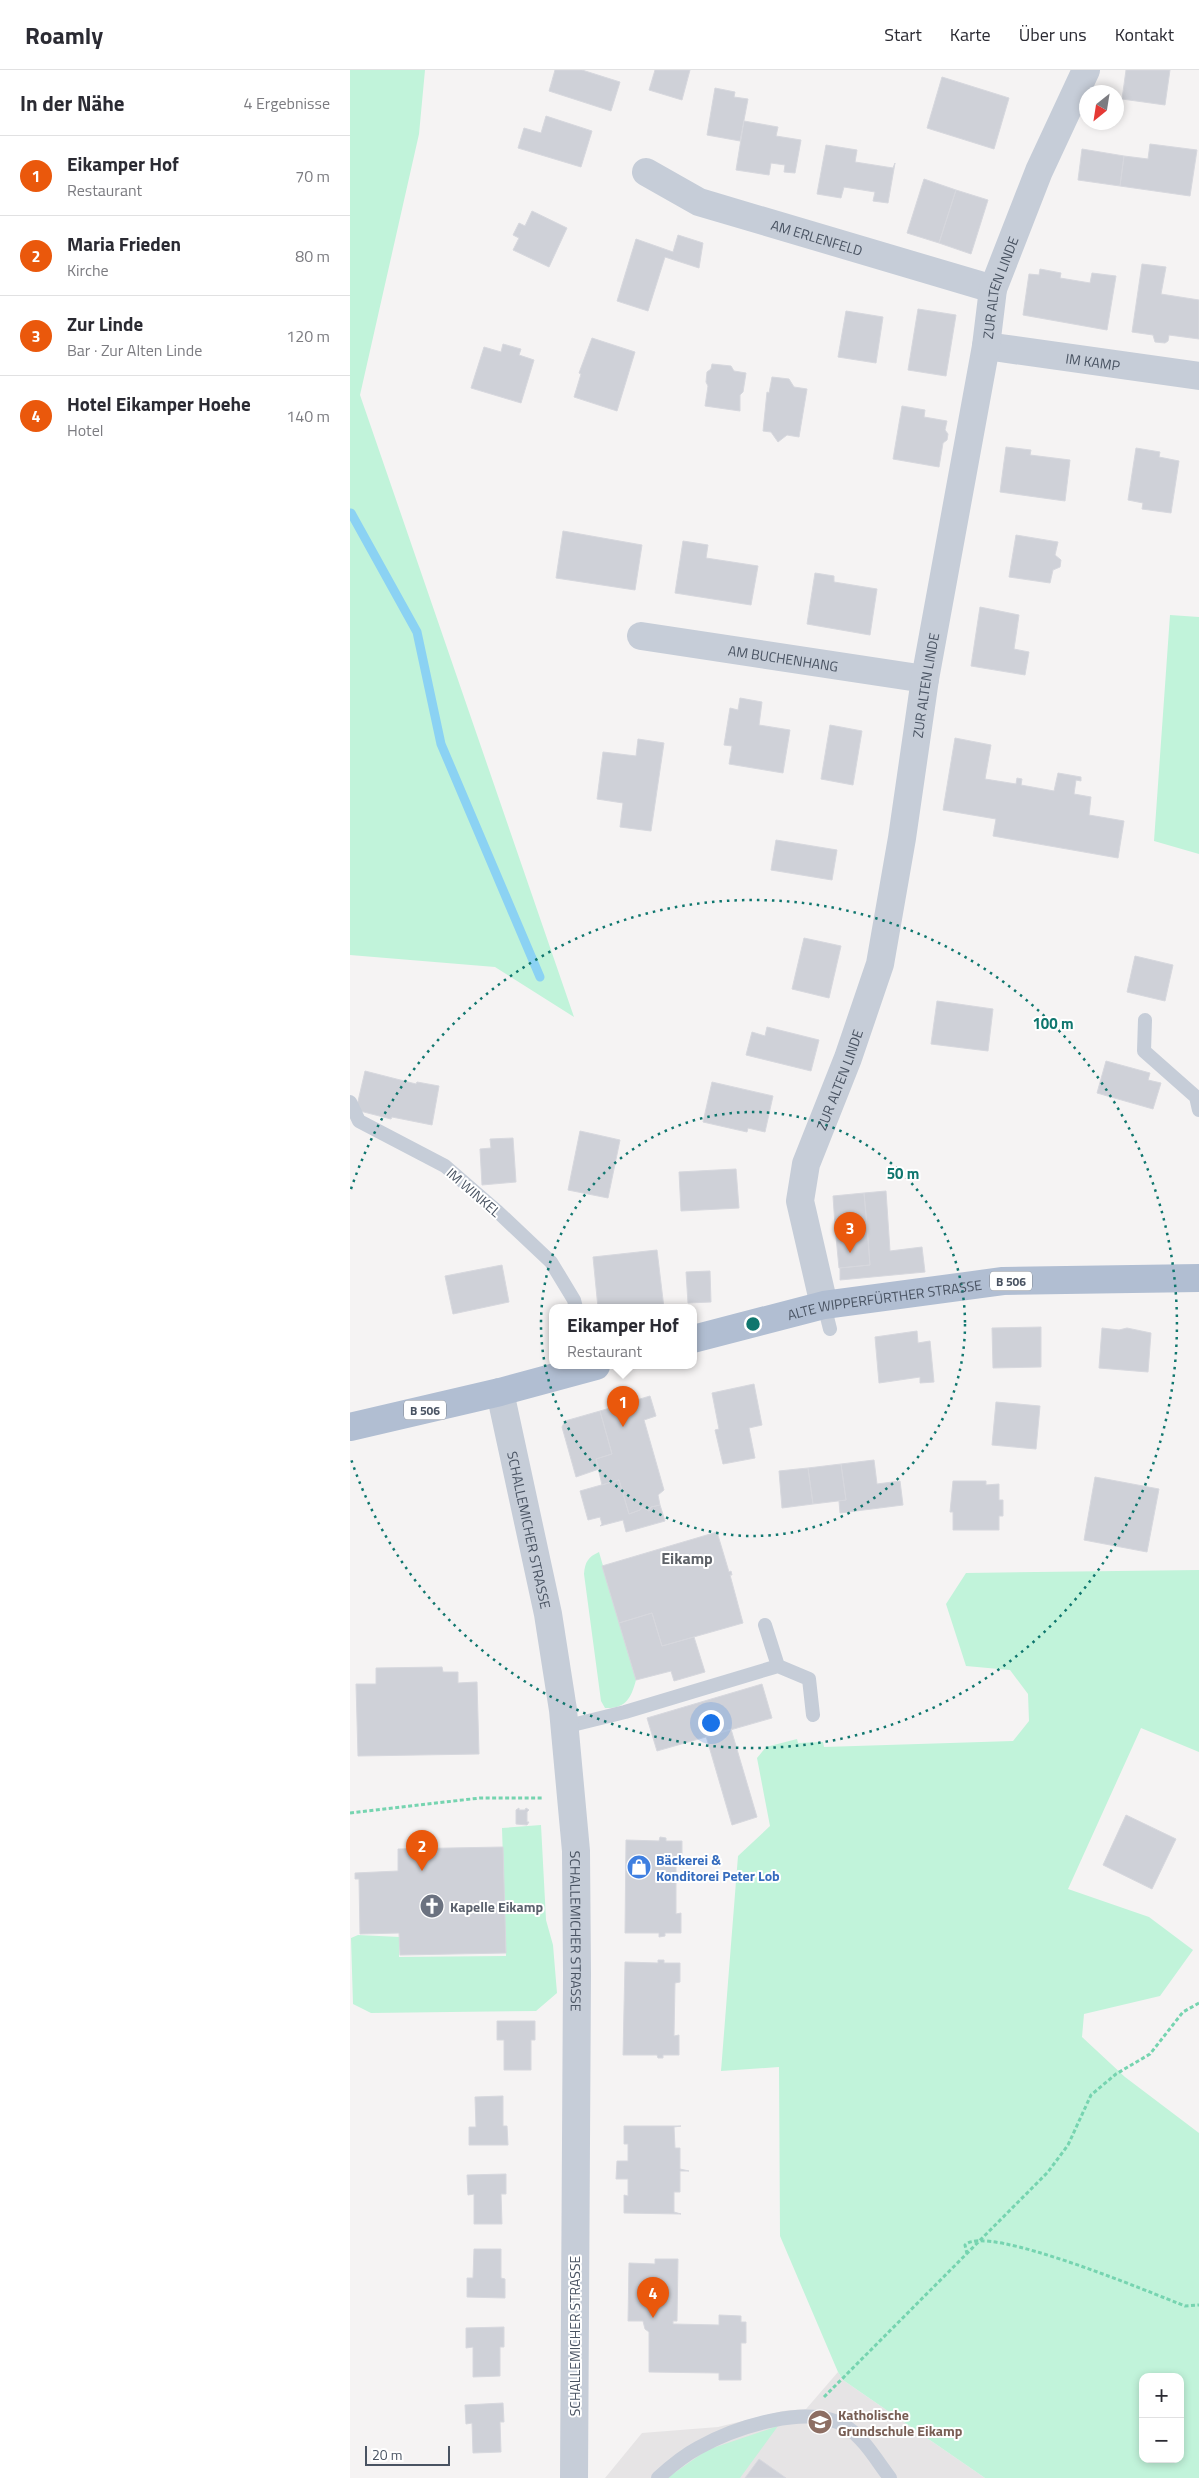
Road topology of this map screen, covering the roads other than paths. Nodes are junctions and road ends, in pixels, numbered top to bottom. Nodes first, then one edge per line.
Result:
1 (1086, 70) edge
2 (646, 172) dead end
3 (994, 289) junction
4 (986, 346) junction
5 (1199, 376) edge
6 (641, 636) dead end
7 (925, 679) junction
8 (1145, 1020) dead end
9 (350, 1102) edge
10 (1199, 1110) edge
11 (1199, 1278) edge
12 (575, 1304) edge
13 (827, 1317) junction
14 (697, 1339) edge
15 (580, 1369) edge
16 (500, 1392) junction
17 (350, 1427) edge
18 (766, 1625) dead end
19 (778, 1666) junction
20 (813, 1715) dead end
21 (564, 1727) junction
22 (574, 2478) edge
23 (658, 2478) edge
24 (890, 2478) edge

1 - 3 street, ZUR ALTEN LINDE
2 - 3 street, AM ERLENFELD
3 - 4 street, ZUR ALTEN LINDE
4 - 5 street, IM KAMP
4 - 7 street, ZUR ALTEN LINDE
6 - 7 street, AM BUCHENHANG
7 - 13 street, ZUR ALTEN LINDE
8 - 10 lane
9 - 12 lane, IM WINKEL
11 - 13 main road, ALTE WIPPERFÜRTHER STRASSE / B 506
13 - 14 main road, ALTE WIPPERFÜRTHER STRASSE / B 506
15 - 16 main road, B 506
16 - 17 main road, B 506
16 - 21 street, SCHALLEMICHER STRASSE
18 - 19 lane
19 - 20 lane
19 - 21 lane
21 - 22 street, SCHALLEMICHER STRASSE
23 - 24 lane

